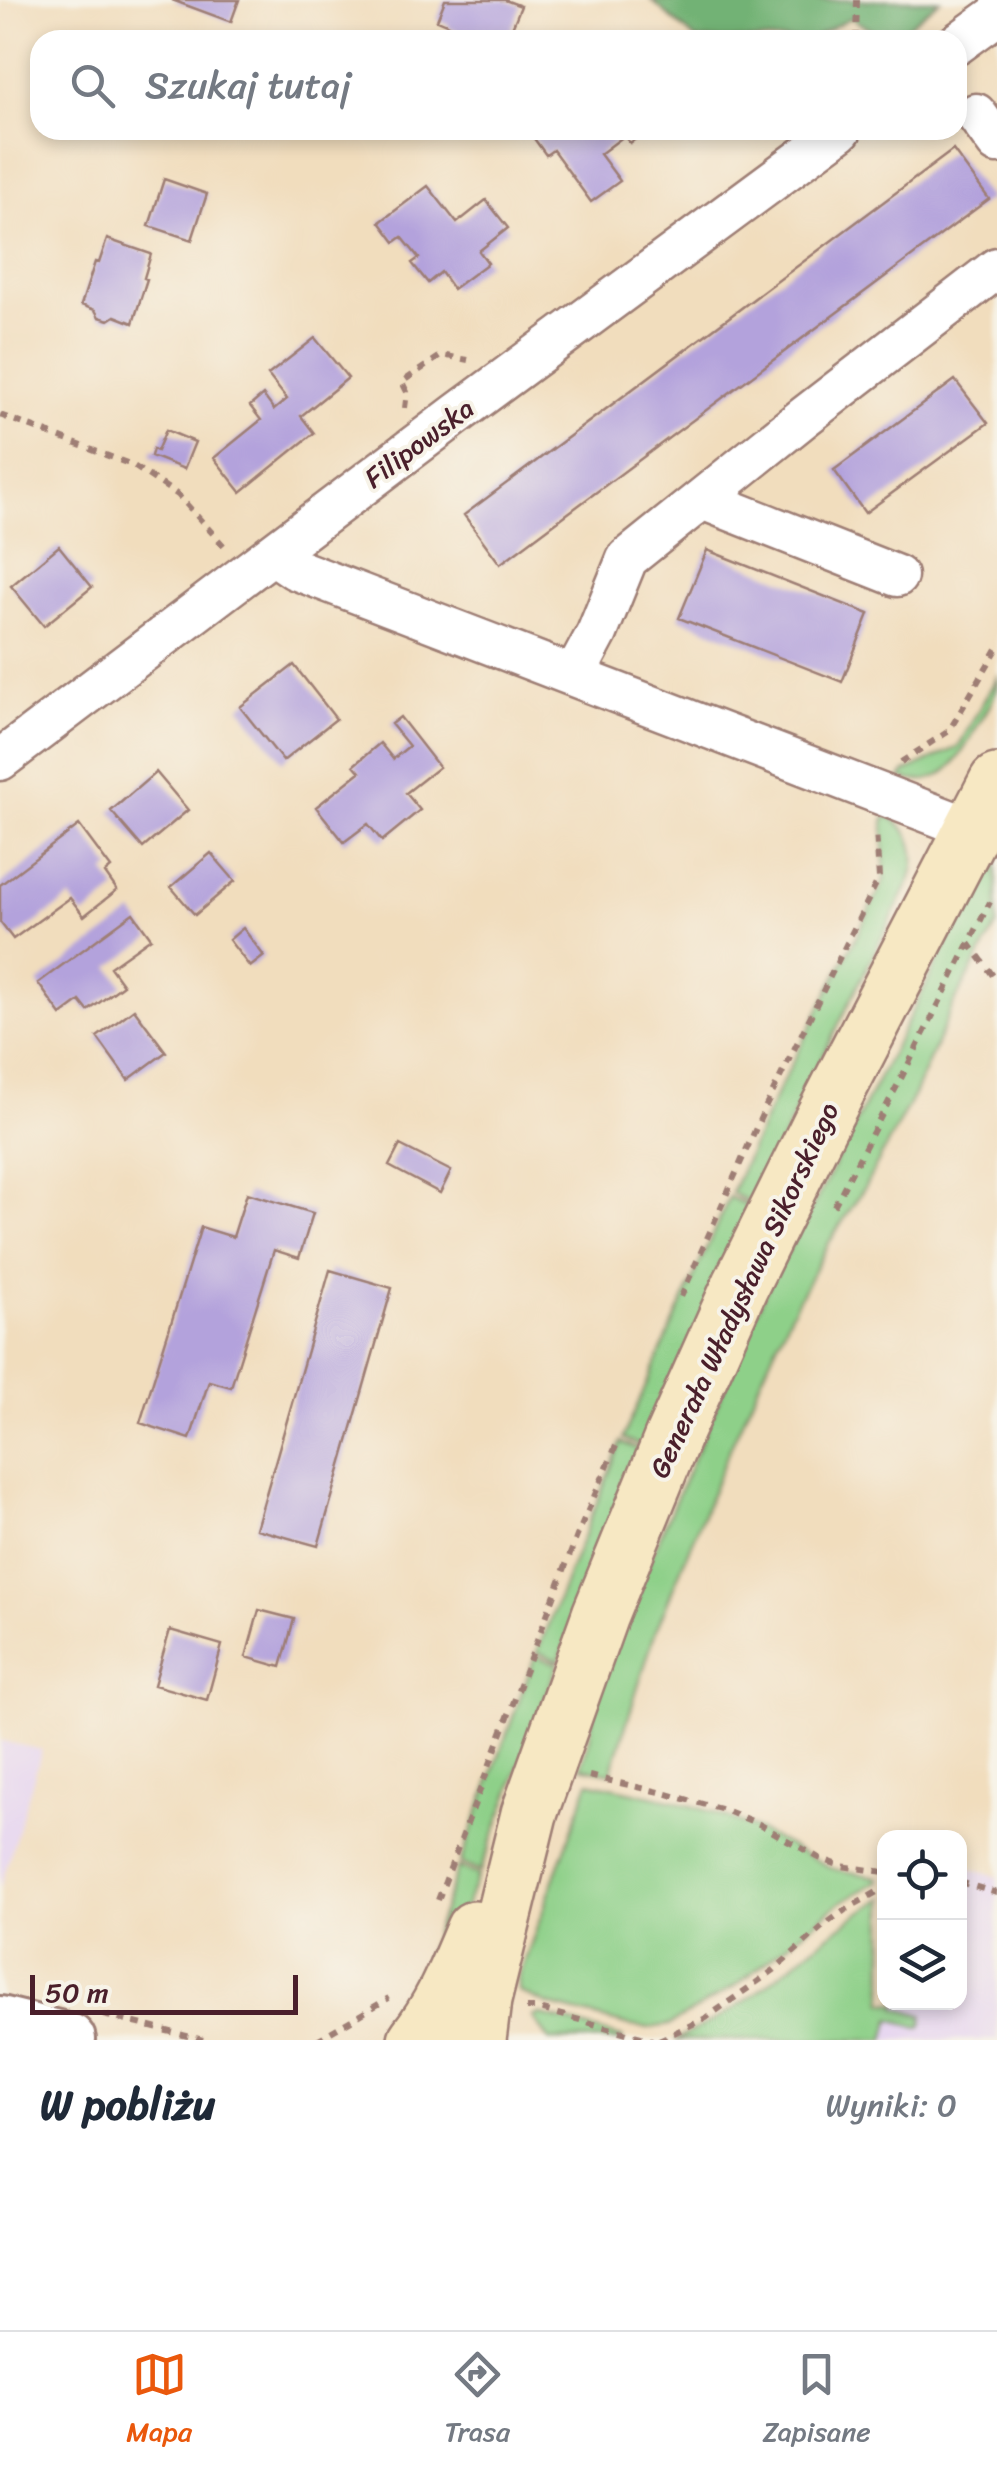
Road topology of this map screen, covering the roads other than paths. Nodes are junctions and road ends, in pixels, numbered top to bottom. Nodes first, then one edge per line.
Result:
1 (997, 15) edge
2 (967, 37) edge
3 (828, 140) edge
4 (997, 268) edge
5 (702, 499) junction
6 (260, 564) junction
7 (897, 576) dead end
8 (574, 676) junction
9 (0, 760) edge
10 (984, 806) edge
11 (530, 1814) junction
12 (0, 2022) edge
13 (494, 2024) edge
14 (69, 2040) edge
15 (416, 2040) edge

1 - 2 street
3 - 6 street, Filipowska
4 - 5 street
5 - 7 street
5 - 8 street
6 - 8 street
6 - 9 street, Filipowska
8 - 10 street
10 - 11 main road, Generała Władysława Sikorskiego
11 - 13 main road, Generała Władysława Sikorskiego
11 - 15 main road, Generała Władysława Sikorskiego
12 - 14 street

